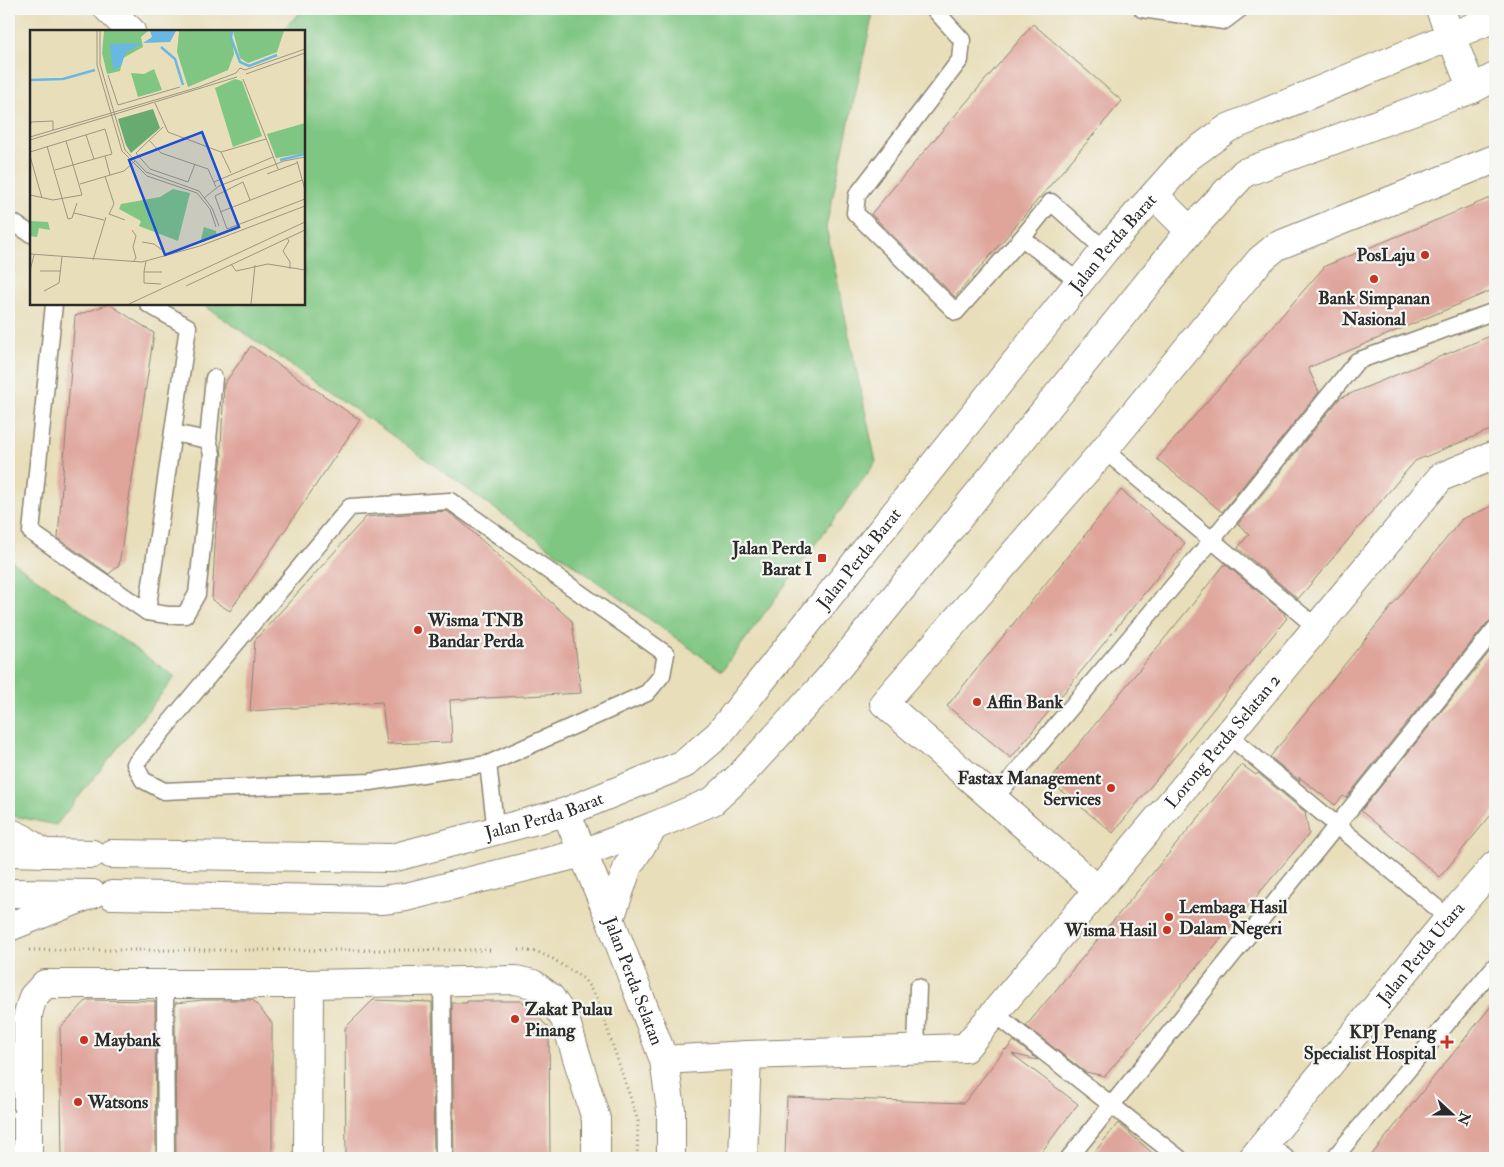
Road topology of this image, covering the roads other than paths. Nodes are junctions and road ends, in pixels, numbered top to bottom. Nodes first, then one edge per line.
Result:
1 (108, 9) edge
2 (1142, 9) edge
3 (1240, 9) edge
4 (1440, 9) edge
5 (935, 10) dead end
6 (1495, 18) edge
7 (129, 30) edge
8 (1451, 36) junction
9 (1483, 83) edge
10 (1495, 159) edge
11 (1155, 196) junction
12 (9, 220) edge
13 (1190, 231) junction
14 (30, 233) edge
15 (1022, 238) junction
16 (1105, 250) junction
17 (1079, 282) junction
18 (54, 305) edge
19 (150, 305) edge
20 (1495, 311) edge
21 (214, 378) dead end
22 (173, 433) junction
23 (208, 440) junction
24 (1104, 450) junction
25 (1495, 455) edge
26 (1212, 540) junction
27 (147, 612) junction
28 (1316, 627) junction
29 (1495, 629) edge
30 (1228, 735) junction
31 (488, 764) junction
32 (994, 799) junction
33 (566, 812) junction
34 (1337, 825) junction
35 (654, 826) junction
36 (9, 832) edge
37 (496, 832) junction
38 (9, 852) edge
39 (43, 853) junction
40 (583, 853) junction
41 (1495, 865) edge
42 (1097, 889) junction
43 (9, 893) edge
44 (102, 894) junction
45 (1449, 918) junction
46 (610, 919) junction
47 (9, 927) edge
48 (1495, 966) edge
49 (442, 980) junction
50 (165, 984) junction
51 (309, 984) junction
52 (918, 988) dead end
53 (994, 1012) junction
54 (916, 1049) junction
55 (747, 1055) junction
56 (664, 1060) junction
57 (1110, 1105) junction
58 (1268, 1153) edge
59 (28, 1158) edge
60 (166, 1158) edge
61 (308, 1158) edge
62 (444, 1158) edge
63 (596, 1158) edge
64 (671, 1158) edge
65 (743, 1158) edge
66 (1069, 1158) edge
67 (1178, 1158) edge
68 (1334, 1158) edge

1 - 7 street
2 - 3 lane
4 - 8 street
5 - 15 lane
6 - 8 street, Jalan Perda Barat
8 - 9 street
8 - 11 street, Jalan Perda Barat
9 - 13 street
10 - 24 street
11 - 13 street
11 - 16 street, Jalan Perda Barat
12 - 14 lane
13 - 35 street
15 - 16 lane
15 - 17 lane
16 - 17 street, Jalan Perda Barat
17 - 33 street, Jalan Perda Barat
18 - 27 lane
19 - 22 lane
20 - 26 lane
21 - 23 lane
22 - 23 lane
22 - 27 lane
23 - 27 lane
24 - 26 lane
24 - 32 street
25 - 28 street, Lorong Perda Selatan 2
26 - 28 lane
26 - 32 lane
28 - 30 street, Lorong Perda Selatan 2
29 - 34 lane
30 - 34 lane
30 - 42 street, Lorong Perda Selatan 2
31 - 31 lane
31 - 37 lane
32 - 42 street
33 - 37 street, Jalan Perda Barat
33 - 40 street, Jalan Perda Selatan
34 - 45 lane
34 - 57 lane
35 - 40 street
35 - 46 street
36 - 39 street
37 - 39 street, Jalan Perda Barat
38 - 39 street, Jalan Perda Barat
40 - 44 street
40 - 46 street, Jalan Perda Selatan
41 - 45 street, Jalan Perda Utara
42 - 53 street, Lorong Perda Selatan 2
43 - 44 street
44 - 47 street
45 - 58 street, Jalan Perda Utara
46 - 56 street, Jalan Perda Selatan
48 - 68 lane
49 - 51 street
49 - 62 lane
49 - 63 street
50 - 51 street
50 - 59 street
50 - 60 lane
51 - 61 street
52 - 54 lane
53 - 54 street, Lorong Perda Selatan 2
53 - 57 lane
54 - 55 street
55 - 56 street
55 - 65 street
56 - 64 street, Jalan Perda Selatan
57 - 66 lane
57 - 67 lane

